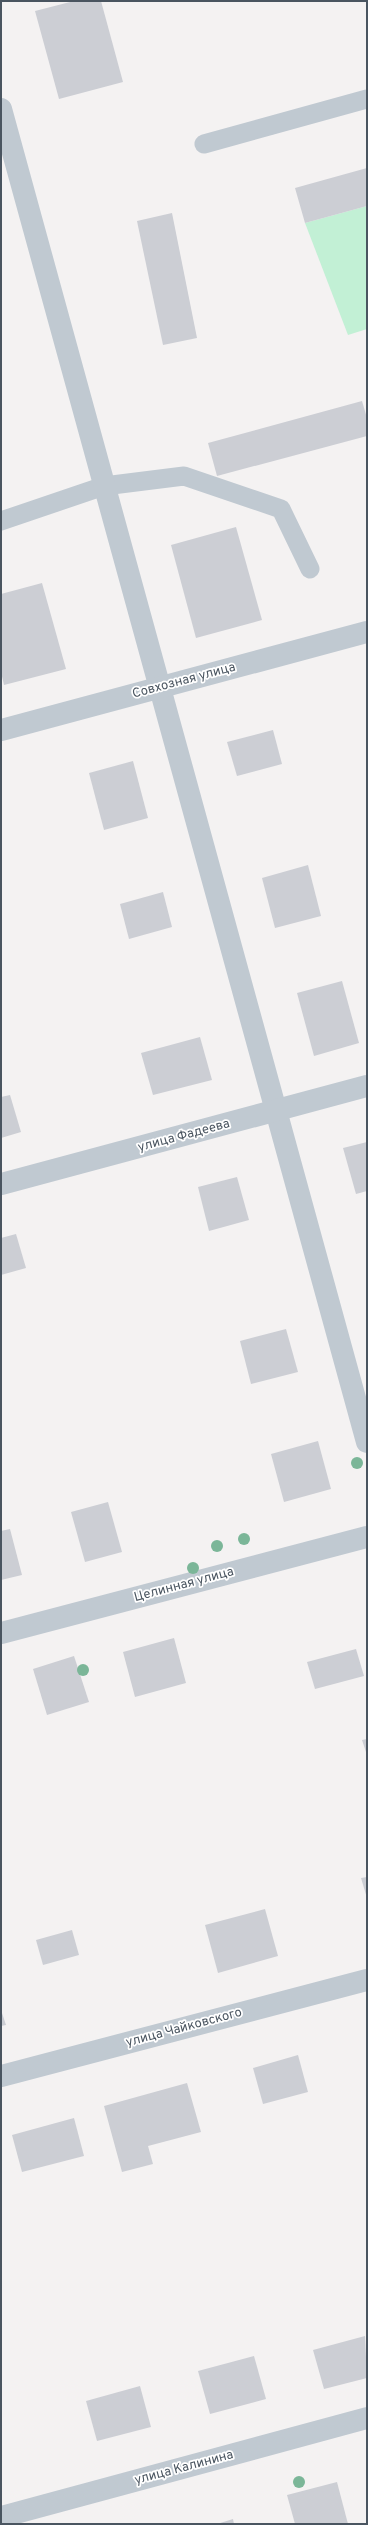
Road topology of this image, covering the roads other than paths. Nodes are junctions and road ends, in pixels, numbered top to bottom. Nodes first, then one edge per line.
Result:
1 (367, 100) edge
2 (1, 109) edge
3 (204, 144) dead end
4 (104, 486) junction
5 (1, 521) edge
6 (310, 569) dead end
7 (367, 632) edge
8 (160, 687) junction
9 (1, 730) edge
10 (367, 1086) edge
11 (276, 1111) junction
12 (1, 1184) edge
13 (367, 1442) edge
14 (367, 1537) edge
15 (1, 1633) edge
16 (367, 1980) edge
17 (1, 2076) edge
18 (367, 2418) edge
19 (1, 2517) edge

1 - 3 lane
2 - 4 street
4 - 5 lane
4 - 6 lane
4 - 8 street
7 - 8 street, Совхозная улица
8 - 9 street, Совхозная улица
8 - 11 street
10 - 11 street, улица Фадеева
11 - 12 street, улица Фадеева
11 - 13 street
14 - 15 street, Целинная улица
16 - 17 street, улица Чайковского
18 - 19 street, улица Калинина

